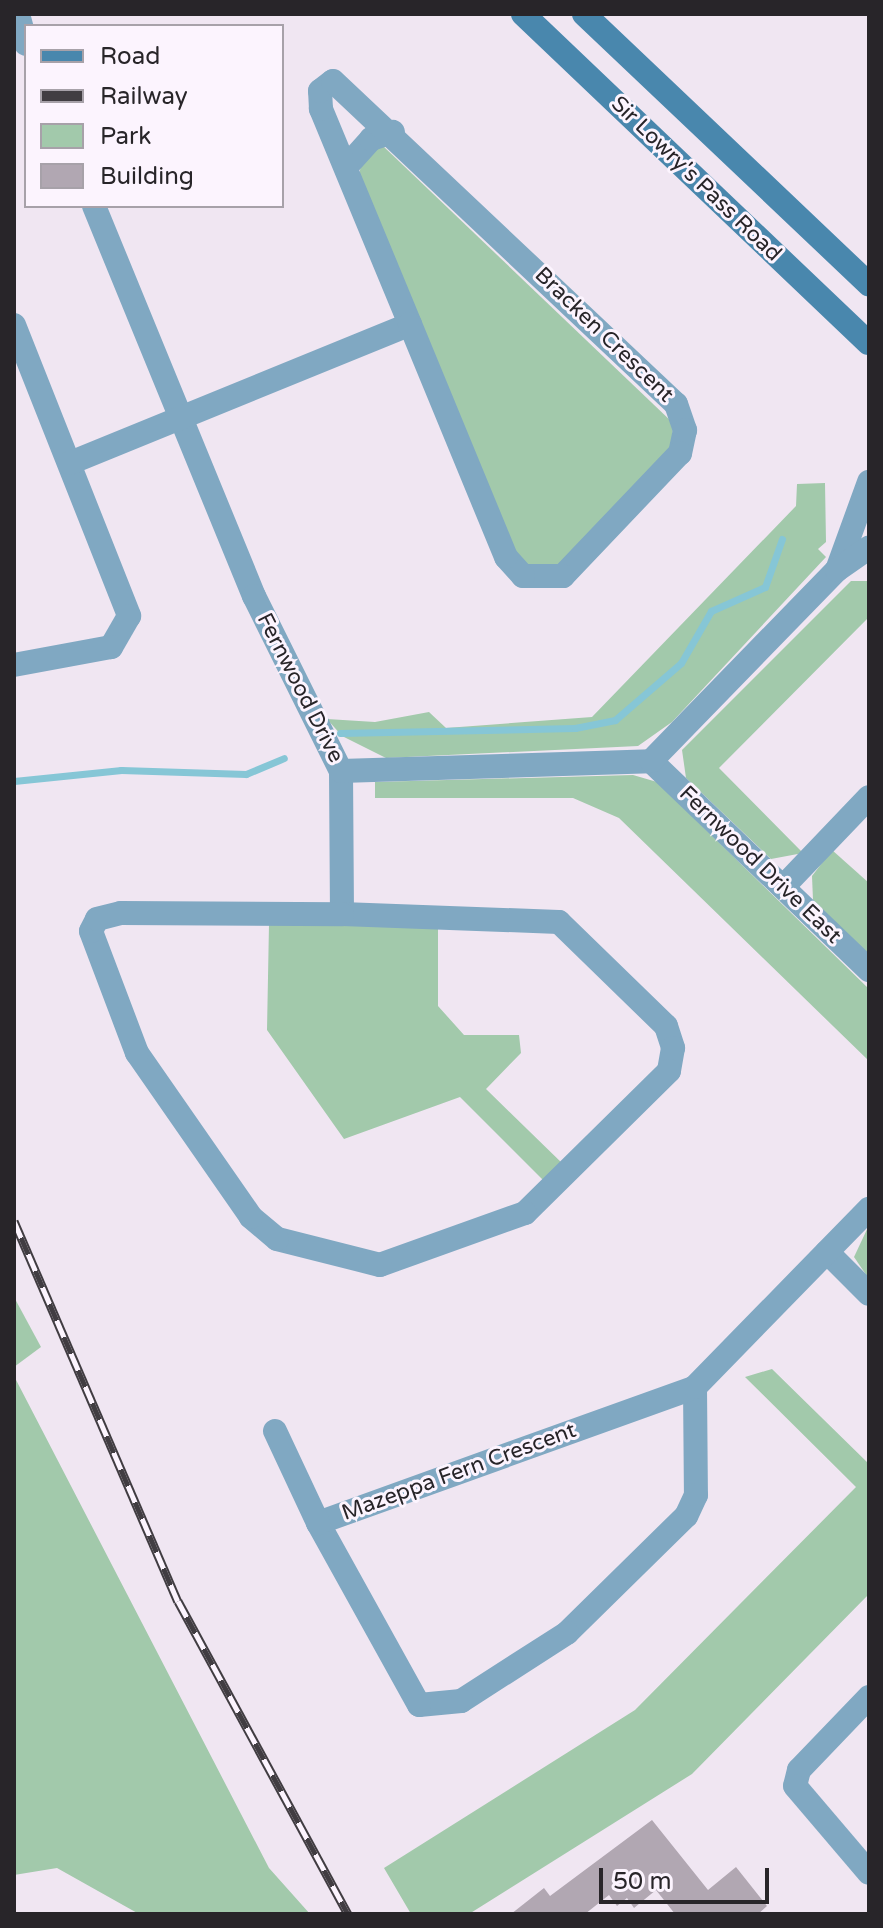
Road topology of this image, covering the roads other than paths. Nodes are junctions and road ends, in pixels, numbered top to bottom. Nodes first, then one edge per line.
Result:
1 (18, 14) edge
2 (523, 14) edge
3 (584, 14) edge
4 (24, 36) edge
5 (393, 132) junction
6 (346, 167) junction
7 (95, 208) edge
8 (869, 284) edge
9 (410, 324) junction
10 (14, 325) edge
11 (869, 343) edge
12 (180, 419) junction
13 (70, 463) junction
14 (869, 482) edge
15 (869, 548) edge
16 (837, 570) junction
17 (14, 665) edge
18 (651, 761) junction
19 (341, 771) junction
20 (869, 797) edge
21 (783, 887) junction
22 (342, 914) junction
23 (869, 970) edge
24 (869, 1209) edge
25 (827, 1252) junction
26 (869, 1294) edge
27 (695, 1387) junction
28 (275, 1431) dead end
29 (318, 1523) junction
30 (869, 1697) edge
31 (869, 1873) edge

1 - 4 street
2 - 11 main road, Sir Lowry's Pass Road
3 - 8 main road, Sir Lowry's Pass Road
5 - 6 street
5 - 6 street, Bracken Crescent
5 - 9 street, Bracken Crescent
6 - 9 street, Bracken Crescent
7 - 12 street, Fernwood Drive
9 - 12 street
10 - 13 street
12 - 13 street
12 - 19 street, Fernwood Drive
13 - 17 street
14 - 16 street
15 - 16 street
16 - 18 street
18 - 19 street, Fernwood Drive
18 - 21 street, Fernwood Drive East
19 - 22 street
20 - 21 street
21 - 23 street, Fernwood Drive East
22 - 22 street
24 - 25 street
25 - 26 street
25 - 27 street
27 - 29 street, Mazeppa Fern Crescent
27 - 29 street, Mazeppa Fern Crescent
28 - 29 street
30 - 31 street

